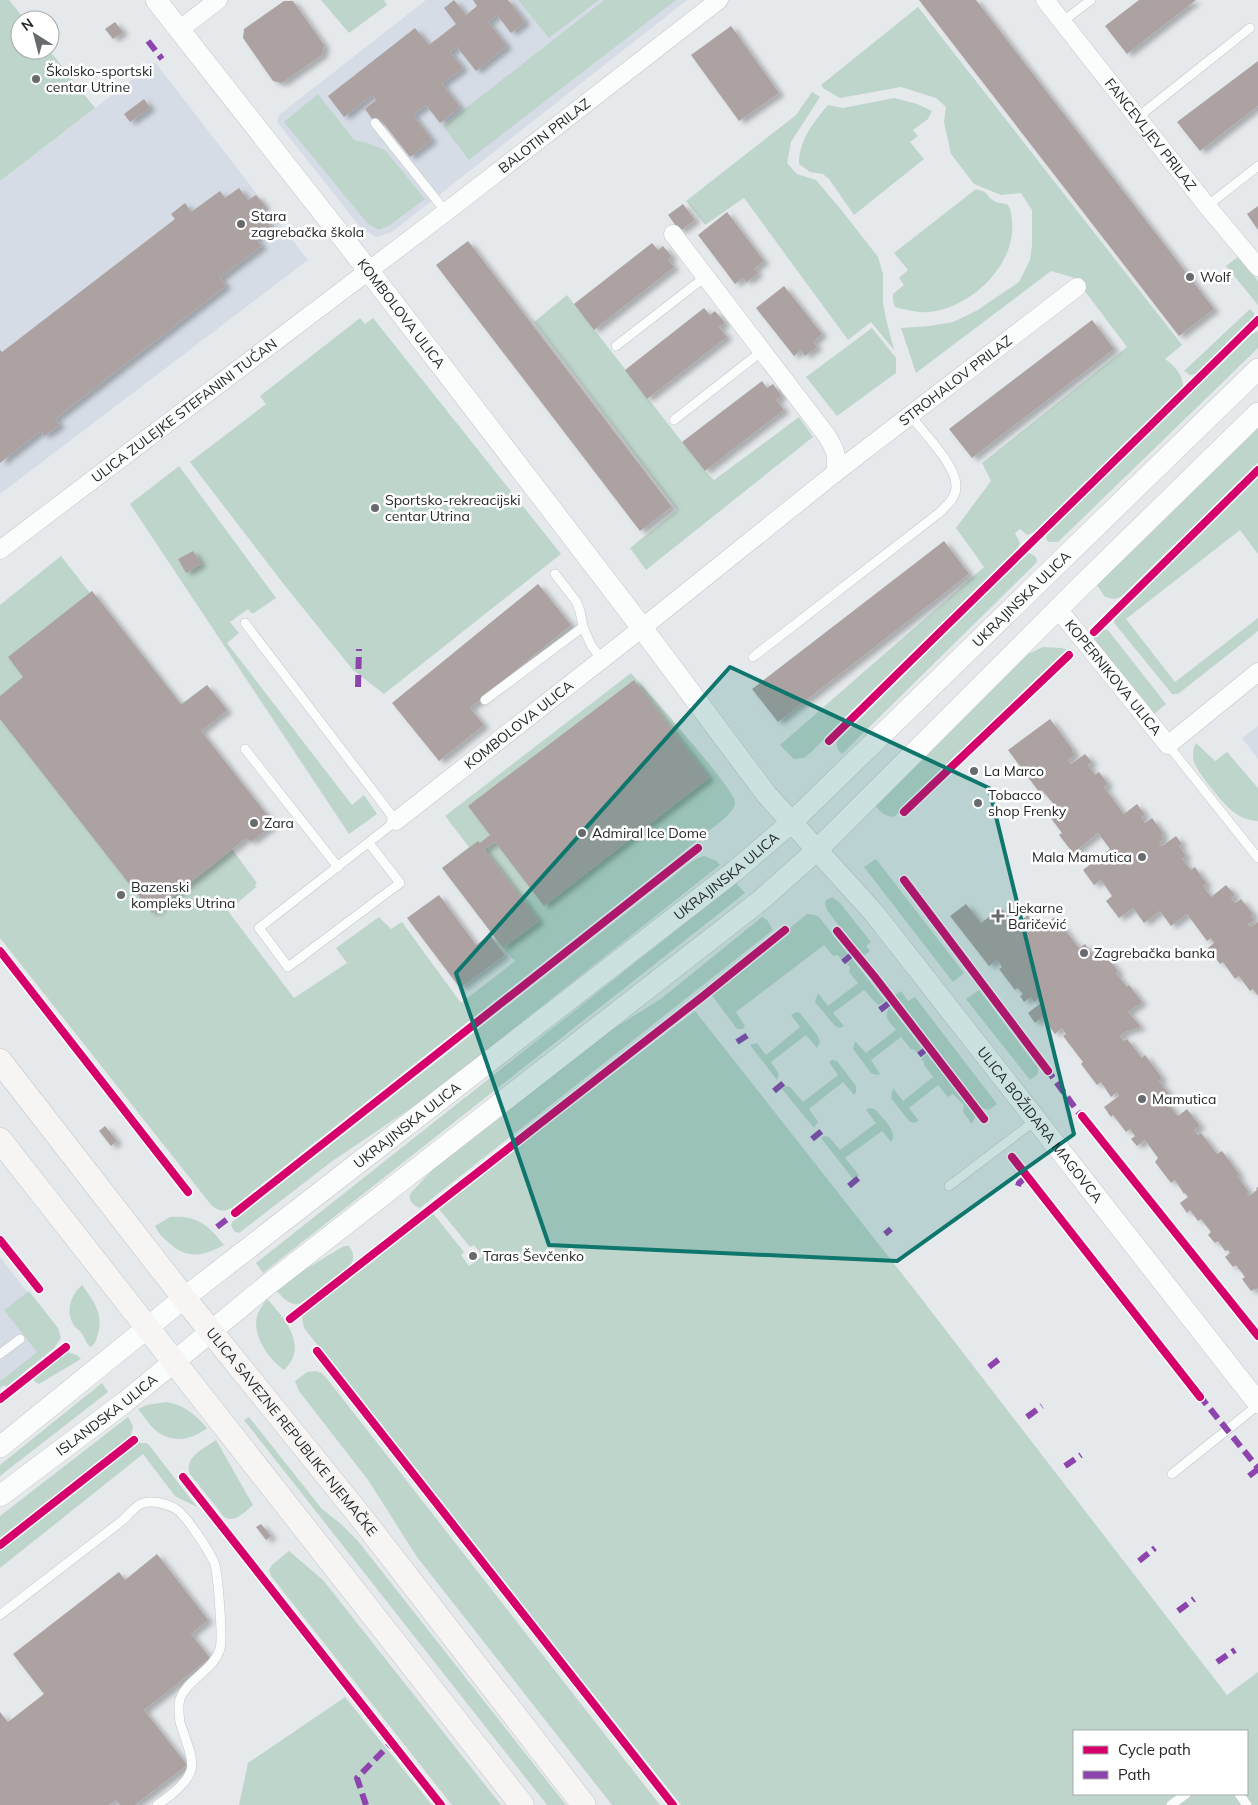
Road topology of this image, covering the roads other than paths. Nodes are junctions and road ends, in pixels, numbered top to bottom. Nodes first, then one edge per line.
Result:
1 (156, 0) edge
2 (218, 0) edge
3 (719, 0) edge
4 (1045, 0) edge
5 (1091, 0) edge
6 (1062, 22) junction
7 (1250, 28) dead end
8 (179, 30) junction
9 (1138, 117) junction
10 (375, 123) dead end
11 (1258, 166) edge
12 (1207, 206) junction
13 (446, 212) junction
14 (673, 234) dead end
15 (1258, 268) edge
16 (368, 270) junction
17 (705, 277) junction
18 (1077, 287) dead end
19 (616, 346) dead end
20 (762, 351) junction
21 (1258, 369) edge
22 (1258, 413) edge
23 (910, 415) junction
24 (674, 420) dead end
25 (835, 473) junction
26 (0, 550) edge
27 (555, 574) dead end
28 (1058, 609) junction
29 (245, 623) dead end
30 (583, 627) junction
31 (642, 628) junction
32 (753, 657) dead end
33 (602, 660) junction
34 (1258, 672) edge
35 (485, 700) dead end
36 (1168, 745) junction
37 (244, 749) dead end
38 (396, 822) junction
39 (792, 822) junction
40 (369, 843) junction
41 (817, 850) junction
42 (1258, 858) edge
43 (338, 867) junction
44 (0, 1061) edge
45 (1036, 1120) junction
46 (0, 1140) edge
47 (948, 1186) dead end
48 (184, 1298) junction
49 (147, 1328) junction
50 (211, 1332) junction
51 (20, 1339) dead end
52 (0, 1354) edge
53 (174, 1362) junction
54 (1258, 1404) edge
55 (0, 1447) edge
56 (1172, 1474) dead end
57 (0, 1496) edge
58 (0, 1614) edge
59 (1185, 1795) edge
60 (157, 1805) edge
61 (522, 1805) edge
62 (584, 1805) edge
63 (1171, 1805) edge

1 - 8 street, KOMBOLOVA ULICA
2 - 8 street
3 - 13 street, BALOTIN PRILAZ
4 - 6 street, FANCEVLJEV PRILAZ
5 - 6 lane
6 - 9 street, FANCEVLJEV PRILAZ
7 - 9 lane
8 - 16 street, KOMBOLOVA ULICA
9 - 12 street, FANCEVLJEV PRILAZ
10 - 13 lane
11 - 12 lane
12 - 15 street, FANCEVLJEV PRILAZ
13 - 16 street, BALOTIN PRILAZ
14 - 17 street
16 - 26 street, ULICA ZULEJKE STEFANINI TUĆAN
16 - 31 street, KOMBOLOVA ULICA
17 - 19 lane
17 - 20 street
18 - 23 street, STROHALOV PRILAZ
20 - 24 lane
20 - 25 street
21 - 39 street, UKRAJINSKA ULICA
22 - 28 street
23 - 25 street, STROHALOV PRILAZ
23 - 32 lane
25 - 31 street, STROHALOV PRILAZ
27 - 30 lane
28 - 36 street, KOPERNIKOVA ULICA
28 - 41 street
29 - 38 lane
30 - 33 lane
30 - 35 lane
31 - 33 street, KOMBOLOVA ULICA
31 - 39 street, KOMBOLOVA ULICA
33 - 38 street, KOMBOLOVA ULICA
34 - 36 street, KOPERNIKOVA ULICA
36 - 42 lane, KOPERNIKOVA ULICA
37 - 43 lane
38 - 40 lane
39 - 41 street, ULICA BOŽIDARA MAGOVCA
39 - 48 street, UKRAJINSKA ULICA
40 - 43 lane
40 - 43 lane
41 - 45 street, ULICA BOŽIDARA MAGOVCA
41 - 50 street
44 - 48 main road, ULICA SAVEZNE REPUBLIKE NJEMAČKE
45 - 47 lane
45 - 54 street, ULICA BOŽIDARA MAGOVCA
46 - 49 main road
48 - 49 street, UKRAJINSKA ULICA
48 - 50 main road, ULICA SAVEZNE REPUBLIKE NJEMAČKE
49 - 53 main road
49 - 55 street
50 - 53 street, ISLANDSKA ULICA
50 - 62 main road, ULICA SAVEZNE REPUBLIKE NJEMAČKE
51 - 52 lane
53 - 57 street, ISLANDSKA ULICA
53 - 61 main road
54 - 56 lane
58 - 60 lane
59 - 63 lane

